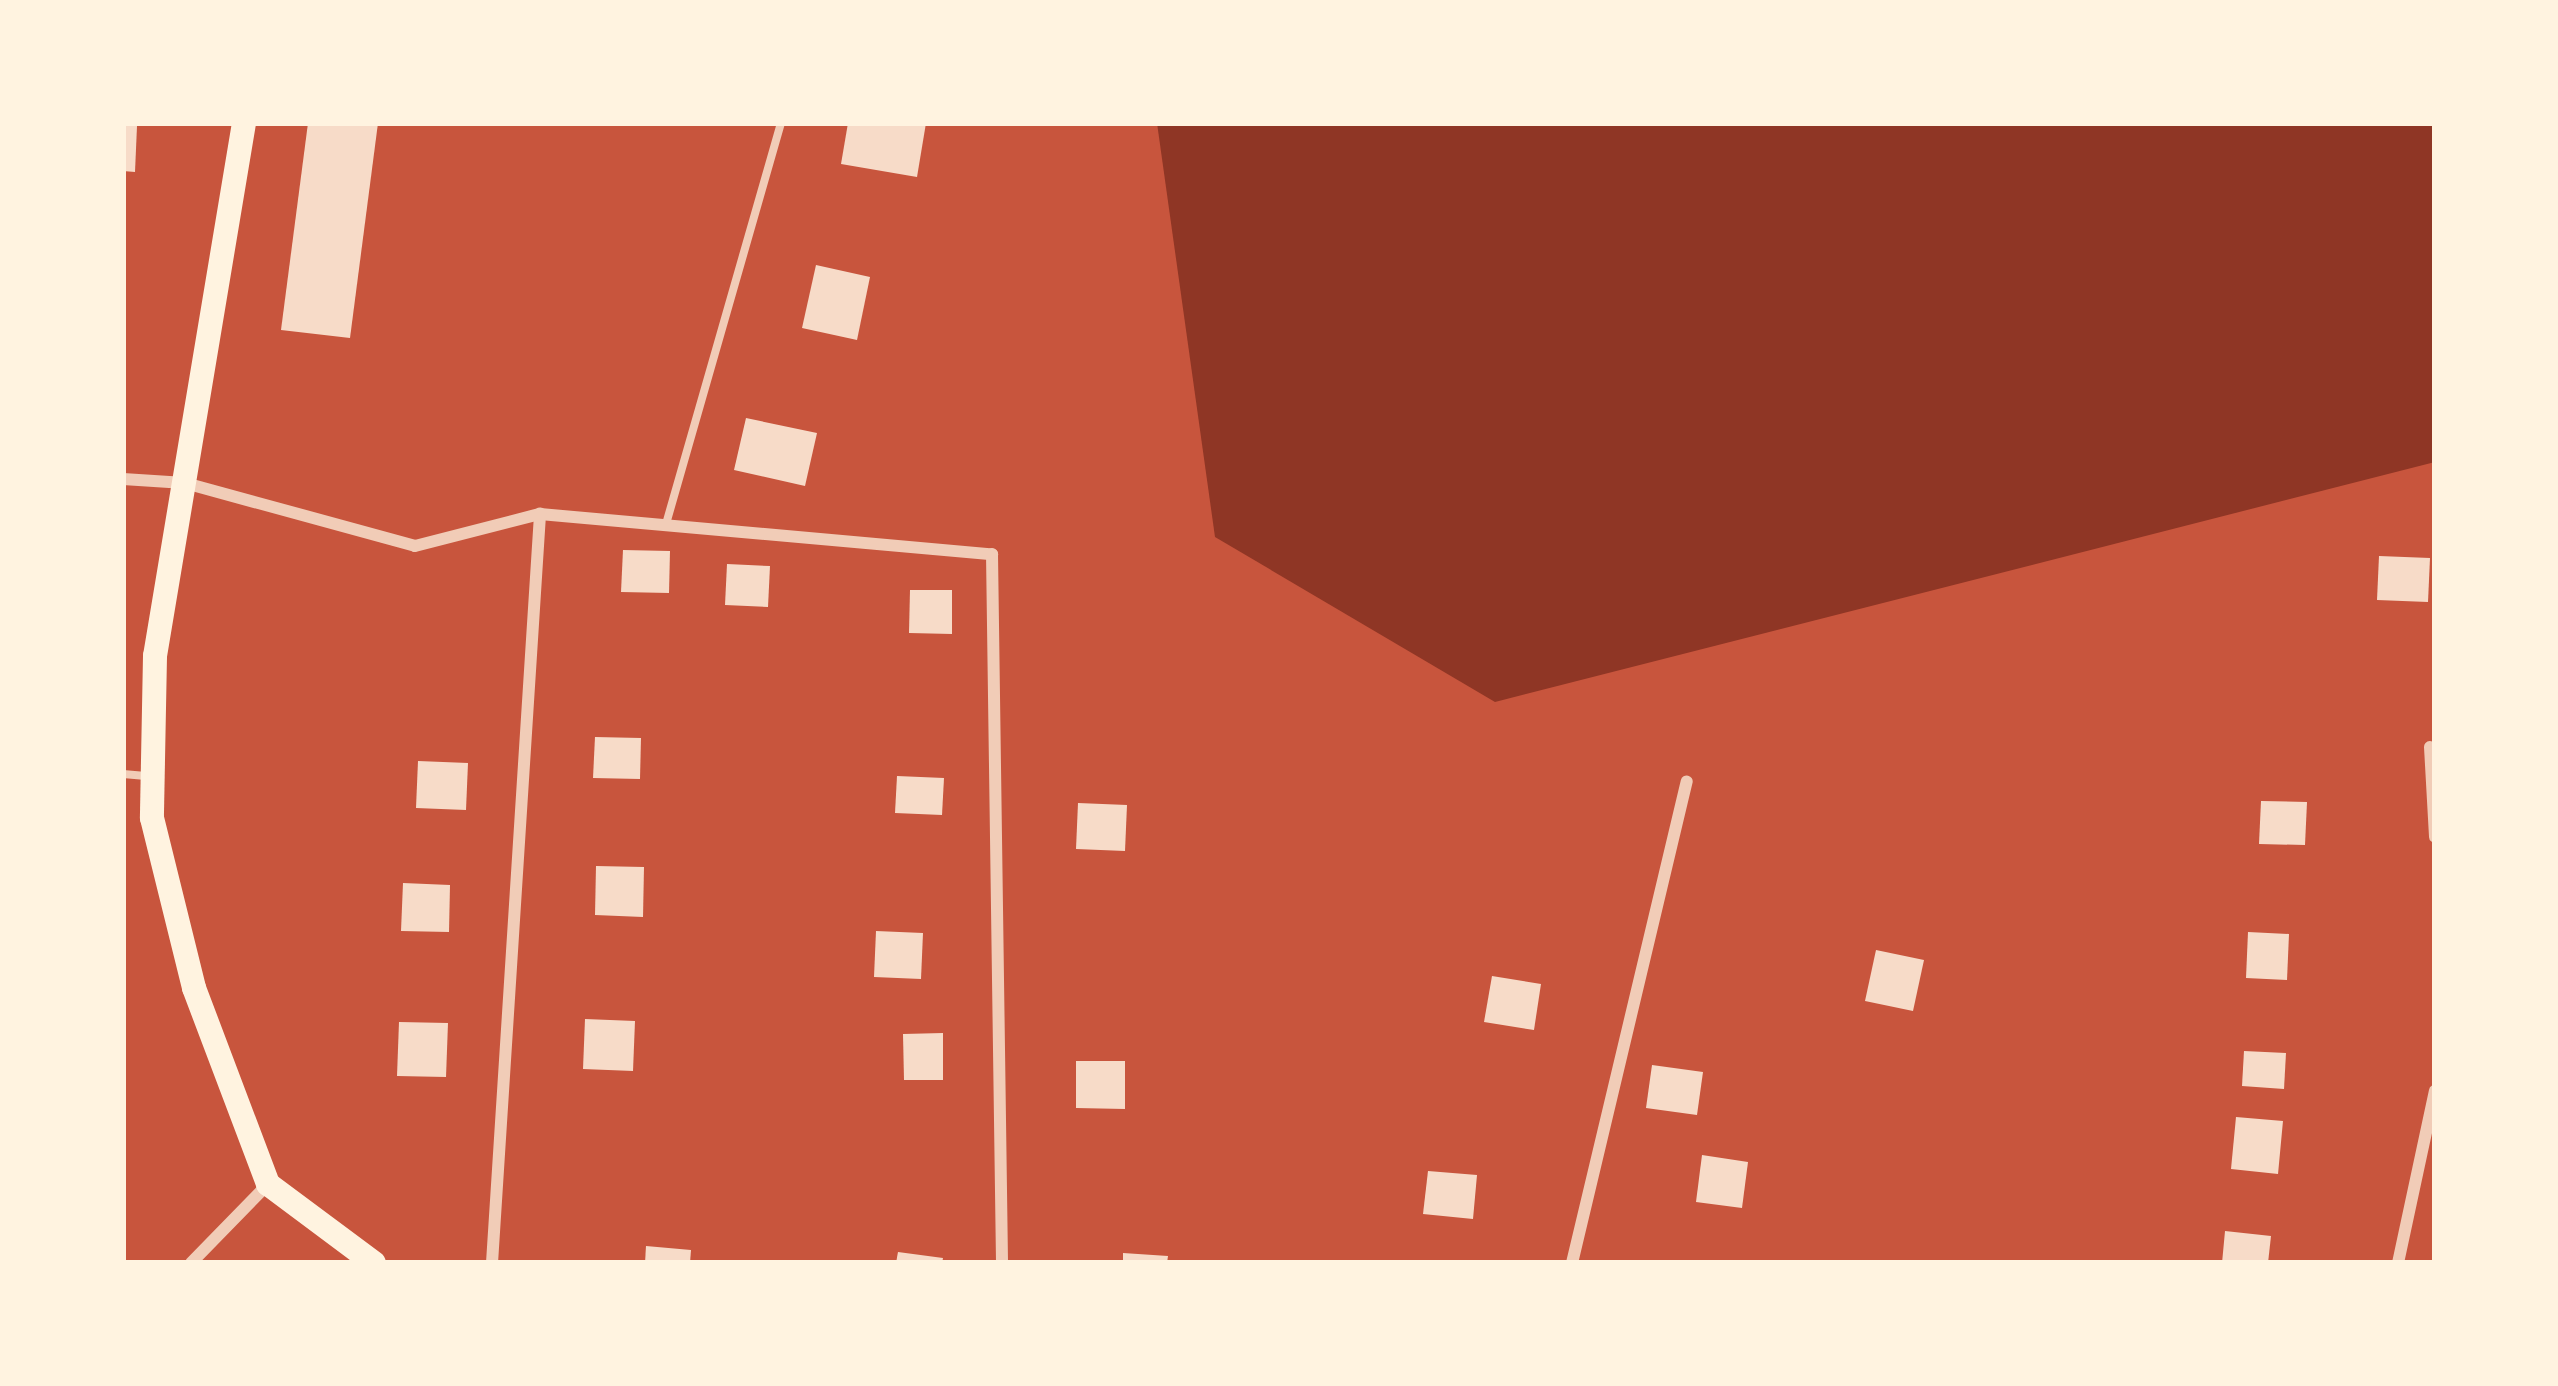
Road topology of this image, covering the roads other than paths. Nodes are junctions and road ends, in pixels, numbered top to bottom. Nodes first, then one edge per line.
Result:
1 (244, 123) edge
2 (781, 123) edge
3 (123, 479) edge
4 (185, 483) junction
5 (540, 514) junction
6 (665, 525) junction
7 (2430, 747) dead end
8 (123, 774) edge
9 (153, 777) junction
10 (1687, 782) dead end
11 (2435, 836) edge
12 (2435, 1091) edge
13 (268, 1184) junction
14 (191, 1263) edge
15 (374, 1263) edge
16 (492, 1263) edge
17 (1003, 1263) edge
18 (1572, 1263) edge
19 (2398, 1263) edge

1 - 4 main road
2 - 6 lane
3 - 4 street
4 - 5 street
4 - 9 main road
5 - 6 street
5 - 16 street
6 - 17 street
7 - 11 street
8 - 9 lane
9 - 13 main road
10 - 18 street
12 - 19 street
13 - 14 street
13 - 15 main road

